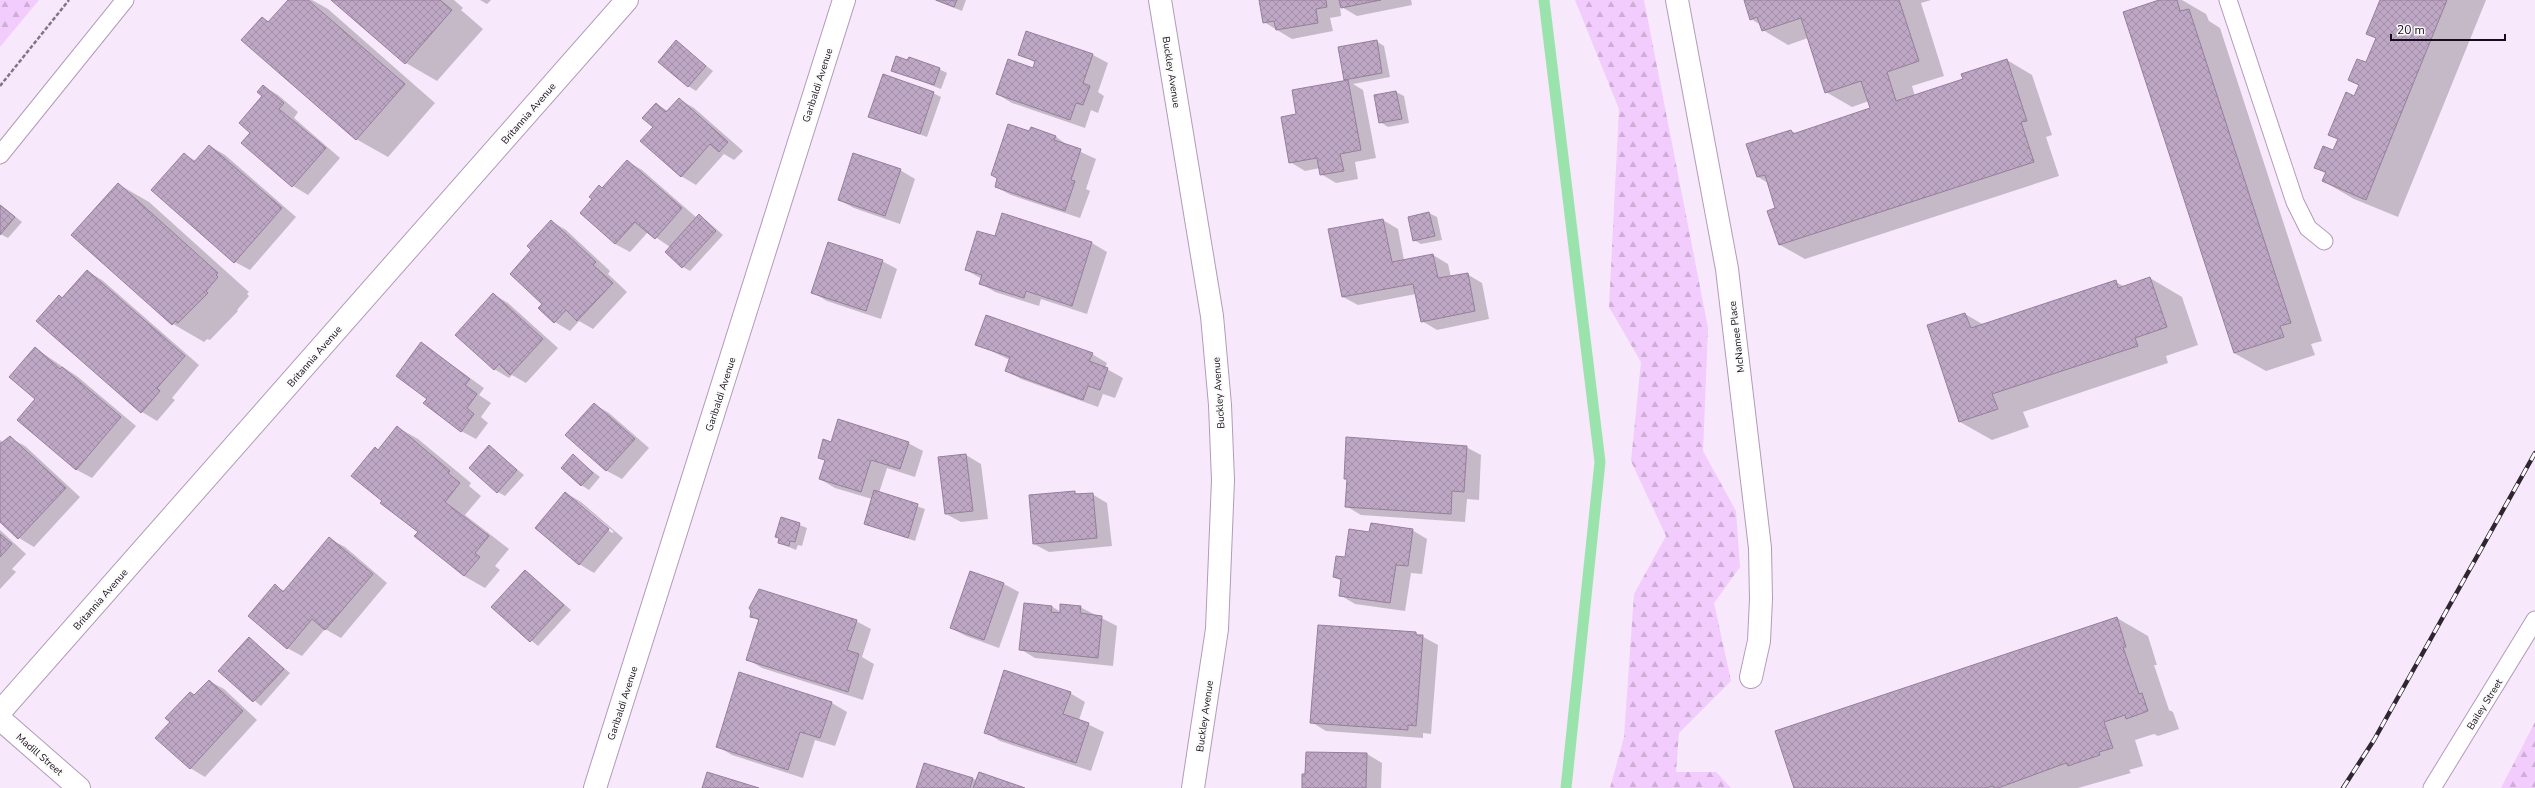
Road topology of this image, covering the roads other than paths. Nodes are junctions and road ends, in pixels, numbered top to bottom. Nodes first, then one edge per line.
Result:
1 (125, 0) edge
2 (627, 0) edge
3 (844, 0) edge
4 (1160, 0) edge
5 (1677, 0) edge
6 (2228, 0) edge
7 (0, 155) edge
8 (2324, 241) dead end
9 (2535, 620) edge
10 (1751, 677) dead end
11 (0, 712) edge
12 (0, 719) edge
13 (79, 788) edge
14 (595, 788) edge
15 (1193, 788) edge
16 (2432, 788) edge

1 - 7 lane
2 - 11 street, Britannia Avenue
3 - 14 street, Garibaldi Avenue
4 - 15 street, Buckley Avenue
5 - 10 street, McNamee Place
6 - 8 lane
9 - 16 lane, Bailey Street
12 - 13 street, Madill Street

